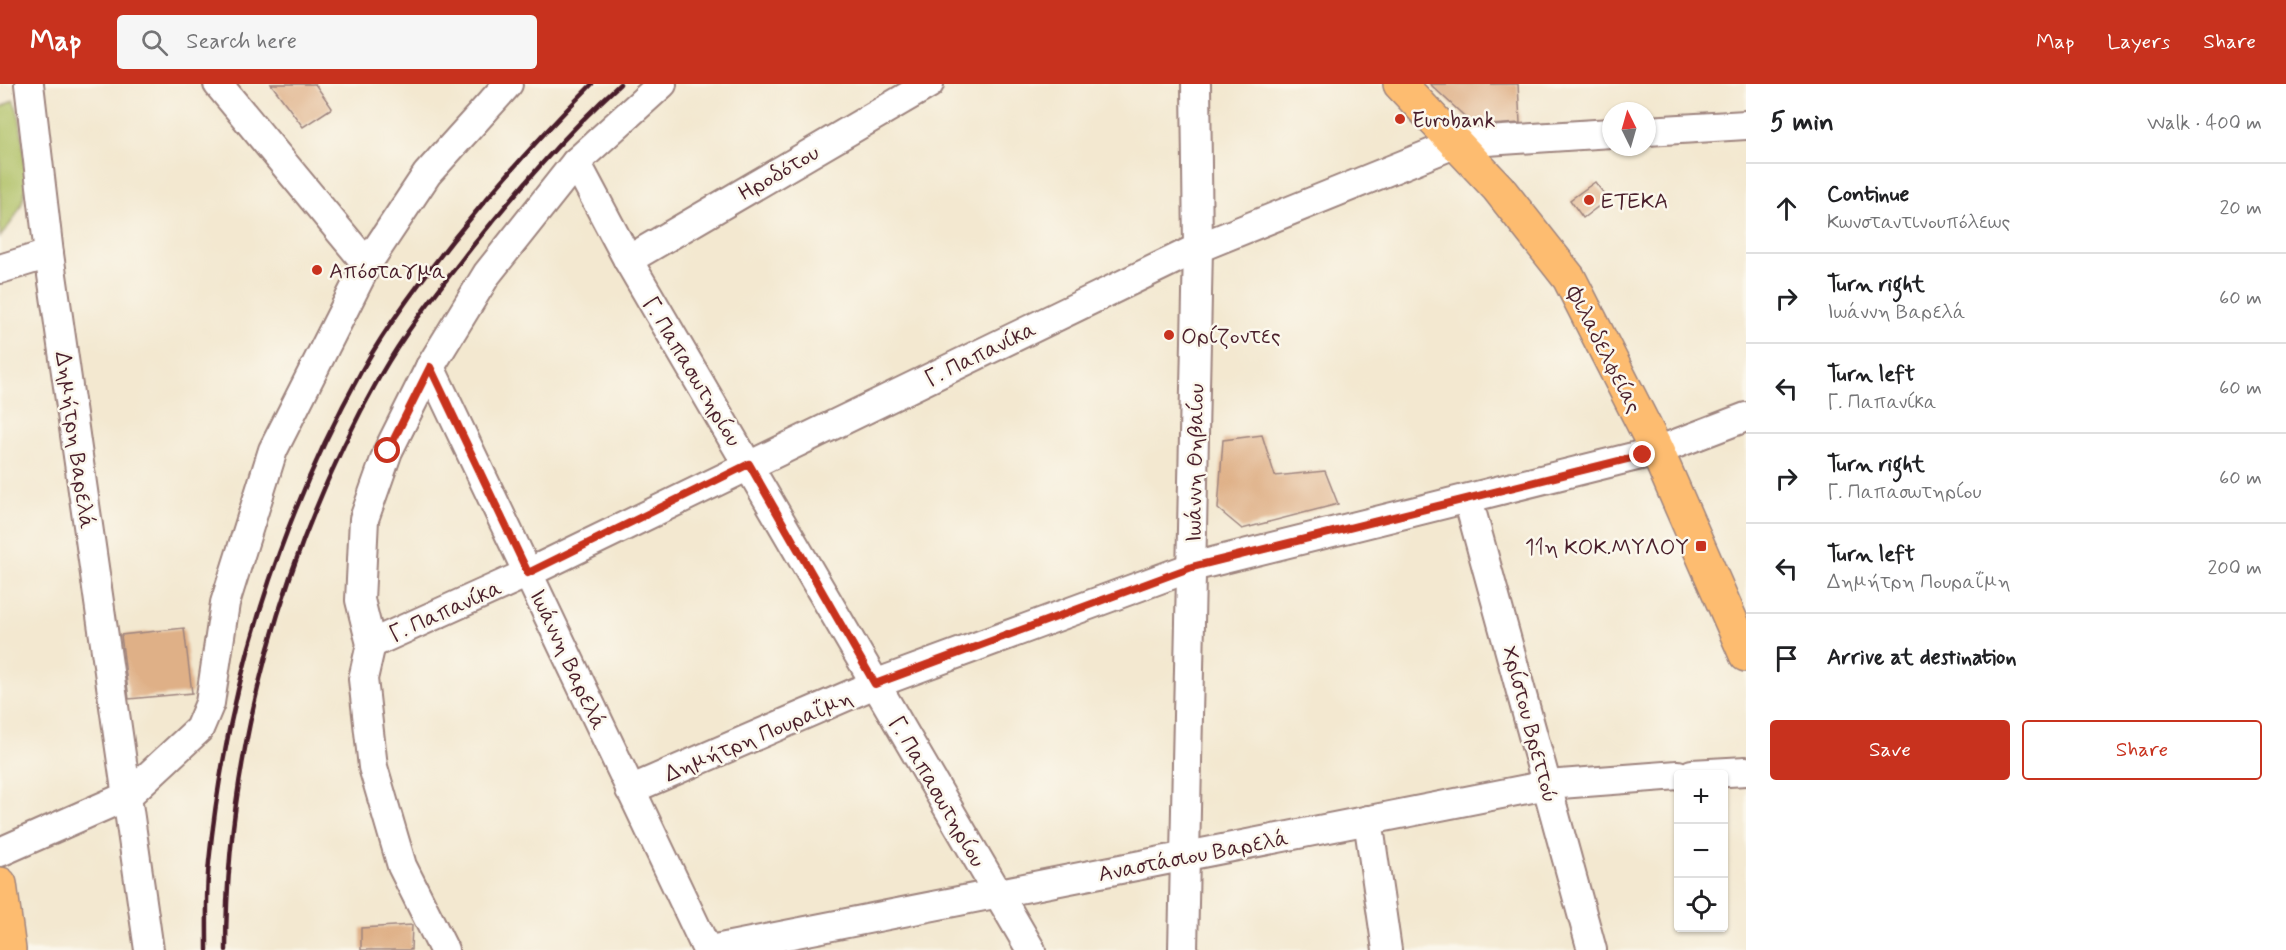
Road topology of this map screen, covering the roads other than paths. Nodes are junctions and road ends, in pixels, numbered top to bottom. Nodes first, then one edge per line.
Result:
1 (29, 84) edge
2 (218, 84) edge
3 (662, 84) edge
4 (928, 84) edge
5 (1196, 84) edge
6 (1400, 84) edge
7 (502, 86) edge
8 (1746, 125) edge
9 (1656, 130) edge
10 (1602, 134) edge
11 (1457, 143) junction
12 (576, 162) junction
13 (1198, 248) junction
14 (49, 254) junction
15 (628, 260) junction
16 (367, 264) junction
17 (0, 269) edge
18 (430, 367) junction
19 (1746, 417) edge
20 (1657, 451) junction
21 (749, 464) junction
22 (1468, 499) junction
23 (1192, 567) junction
24 (528, 573) junction
25 (371, 644) junction
26 (1746, 655) edge
27 (875, 684) junction
28 (1746, 771) edge
29 (1728, 772) edge
30 (1674, 776) edge
31 (1547, 785) junction
32 (630, 790) junction
33 (127, 796) junction
34 (1368, 820) junction
35 (0, 852) edge
36 (1185, 856) junction
37 (0, 884) edge
38 (998, 893) junction
39 (9, 950) edge
40 (149, 950) edge
41 (444, 950) edge
42 (709, 950) edge
43 (1031, 950) edge
44 (1183, 950) edge
45 (1387, 950) edge
46 (1592, 950) edge

1 - 14 street, Δημήτρη Βαρελά
2 - 16 street
3 - 12 street
4 - 15 street, Ηροδότου
5 - 13 street, Ιωάννη Θηβαίου
6 - 11 main road, Φιλαδελφείας
7 - 16 street
8 - 9 street
10 - 11 street, Γ. Παπανίκα
11 - 13 street, Γ. Παπανίκα
11 - 20 main road, Φιλαδελφείας
12 - 15 street, Γ. Παπασωτηρίου
12 - 18 street
13 - 21 street, Γ. Παπανίκα
13 - 23 street, Ιωάννη Θηβαίου
14 - 17 street
14 - 33 street, Δημήτρη Βαρελά
15 - 21 street, Γ. Παπασωτηρίου
16 - 33 street
18 - 24 street, Ιωάννη Βαρελά
18 - 25 street
19 - 20 street, Δημήτρη Πουραΐμη
20 - 22 street, Δημήτρη Πουραΐμη
20 - 26 main road, Φιλαδελφείας
21 - 24 street, Γ. Παπανίκα
21 - 27 street, Γ. Παπασωτηρίου
22 - 23 street, Δημήτρη Πουραΐμη
22 - 31 street, Χρίστου Βρεττού
23 - 27 street, Δημήτρη Πουραΐμη
23 - 36 street, Ιωάννη Θηβαίου
24 - 25 street, Γ. Παπανίκα
24 - 32 street, Ιωάννη Βαρελά
25 - 41 street
27 - 32 street, Δημήτρη Πουραΐμη
27 - 38 street, Γ. Παπασωτηρίου
28 - 29 street
30 - 31 street, Αναστάσιου Βαρελά
31 - 34 street, Αναστάσιου Βαρελά
31 - 46 street, Χρίστου Βρεττού
32 - 42 street, Ιωάννη Βαρελά
33 - 35 street
33 - 40 street, Δημήτρη Βαρελά
34 - 36 street, Αναστάσιου Βαρελά
34 - 45 street
36 - 38 street, Αναστάσιου Βαρελά
36 - 44 street, Ιωάννη Θηβαίου
37 - 39 main road
38 - 42 street, Αναστάσιου Βαρελά
38 - 43 street, Γ. Παπασωτηρίου

